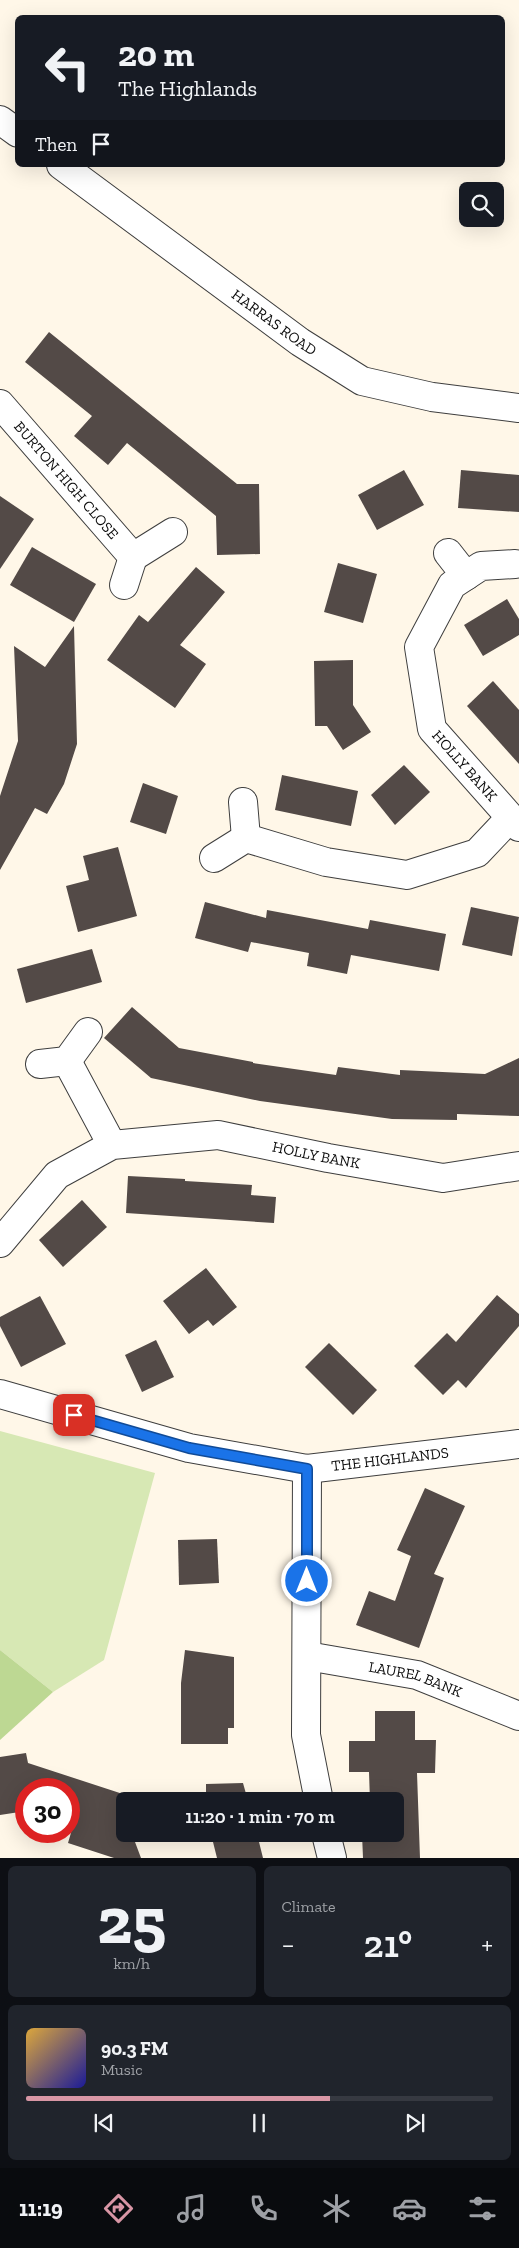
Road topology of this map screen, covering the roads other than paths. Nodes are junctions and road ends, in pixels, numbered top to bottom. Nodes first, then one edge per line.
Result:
1 (0, 120) edge
2 (15, 131) edge
3 (64, 167) edge
4 (0, 404) edge
5 (519, 408) edge
6 (173, 532) dead end
7 (448, 553) dead end
8 (133, 557) junction
9 (515, 564) dead end
10 (466, 576) junction
11 (124, 585) dead end
12 (243, 802) dead end
13 (515, 822) edge
14 (246, 838) junction
15 (214, 858) dead end
16 (88, 1032) dead end
17 (67, 1061) junction
18 (40, 1064) dead end
19 (112, 1145) junction
20 (519, 1166) edge
21 (0, 1243) edge
22 (0, 1394) edge
23 (519, 1444) edge
24 (307, 1469) junction
25 (307, 1656) junction
26 (519, 1716) edge
27 (317, 1792) edge
28 (328, 1842) edge
29 (332, 1858) edge

1 - 2 street
3 - 5 street, HARRAS ROAD
4 - 8 street, BURTON HIGH CLOSE
6 - 8 street
7 - 10 street
8 - 11 street
9 - 10 street, HOLLY BANK
10 - 13 street, HOLLY BANK
12 - 14 street
13 - 14 street, HOLLY BANK
14 - 15 street
16 - 17 street
17 - 18 street
17 - 19 street
19 - 20 street, HOLLY BANK
19 - 21 street, HOLLY BANK
22 - 24 street, THE HIGHLANDS
23 - 24 street, THE HIGHLANDS
24 - 25 street
25 - 26 street, LAUREL BANK
25 - 27 street
28 - 29 street

